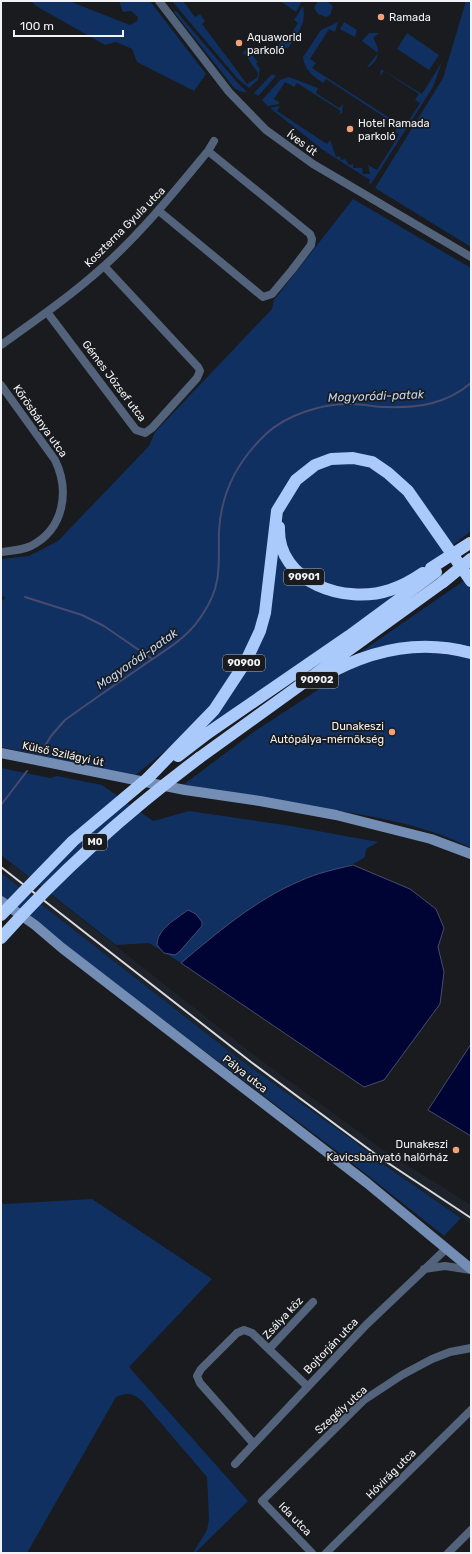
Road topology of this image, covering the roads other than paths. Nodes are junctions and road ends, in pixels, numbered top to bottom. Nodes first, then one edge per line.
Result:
1 (159, 1) edge
2 (214, 141) dead end
3 (208, 151) junction
4 (159, 211) junction
5 (471, 257) edge
6 (104, 266) junction
7 (47, 312) junction
8 (1, 345) edge
9 (1, 385) edge
10 (285, 496) junction
11 (471, 542) edge
12 (1, 552) edge
13 (471, 559) edge
14 (437, 574) junction
15 (471, 581) edge
16 (471, 653) edge
17 (261, 713) junction
18 (182, 749) junction
19 (1, 753) edge
20 (471, 854) edge
21 (1, 901) edge
22 (1, 914) edge
23 (1, 938) edge
24 (447, 1248) junction
25 (435, 1258) junction
26 (440, 1267) junction
27 (424, 1269) junction
28 (471, 1270) edge
29 (313, 1302) dead end
30 (471, 1348) edge
31 (269, 1349) junction
32 (307, 1386) junction
33 (471, 1410) edge
34 (253, 1443) junction
35 (235, 1464) dead end
36 (262, 1501) joint
37 (471, 1530) edge
38 (312, 1553) edge
39 (326, 1553) edge
40 (448, 1553) edge

1 - 5 street, Íves út
2 - 3 street, Koszterna Gyula utca
3 - 4 street, Koszterna Gyula utca
3 - 4 street
4 - 6 street, Koszterna Gyula utca
6 - 7 street, Koszterna Gyula utca
6 - 7 street, Gémes József utca
7 - 8 street, Koszterna Gyula utca
9 - 12 street, Kőrösbánya utca
10 - 14 highway, 90901
10 - 15 highway, 90901
10 - 18 highway, 90900
11 - 14 highway, 90901, bridge
13 - 14 highway, M0, bridge
14 - 17 highway, M0
14 - 18 highway, M0
16 - 17 highway, 90902
17 - 23 highway, M0, bridge
18 - 22 highway, M0, bridge
19 - 20 street, Külső Szilágyi út
21 - 24 street, Pálya utca
24 - 25 street, Bojtorján utca
24 - 28 street, Pálya utca
25 - 26 street
25 - 27 street, Bojtorján utca
26 - 27 street, Pálya utca
26 - 28 street, Pálya utca
27 - 32 street, Bojtorján utca
29 - 31 street, Zsálya köz
30 - 36 street, Szegély utca
31 - 32 street
31 - 34 street
32 - 34 street, Bojtorján utca
33 - 39 street, Hóvirág utca
34 - 35 street, Bojtorján utca
36 - 38 street, Ida utca
37 - 40 street

